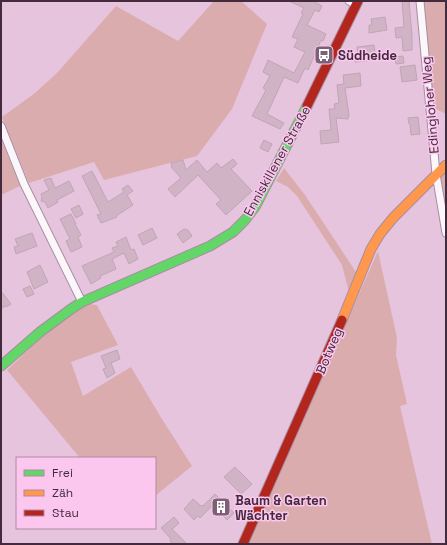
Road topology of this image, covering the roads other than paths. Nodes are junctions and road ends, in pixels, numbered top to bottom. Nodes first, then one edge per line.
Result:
1 (420, 1) edge
2 (354, 2) edge
3 (1, 126) edge
4 (446, 165) edge
5 (436, 174) junction
6 (446, 233) edge
7 (82, 302) junction
8 (1, 366) edge
9 (243, 544) edge

1 - 5 street, Edingloher Weg
2 - 7 street, Enniskillener Straße
3 - 7 street
4 - 5 street, Botweg
5 - 6 street, Edingloher Weg
5 - 9 street, Botweg
7 - 8 street, Enniskillener Straße

